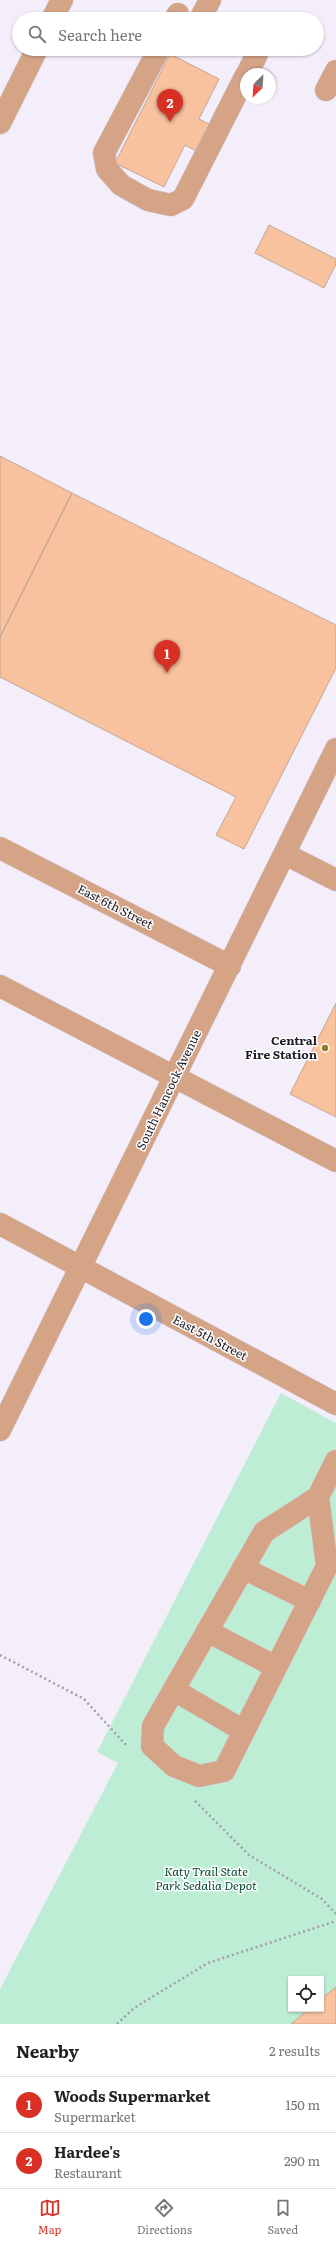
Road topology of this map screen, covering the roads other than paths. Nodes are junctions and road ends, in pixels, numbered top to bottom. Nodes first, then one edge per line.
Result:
1 (62, 0) edge
2 (210, 0) edge
3 (56, 12) edge
4 (204, 12) edge
5 (32, 56) edge
6 (155, 56) edge
7 (256, 56) edge
8 (250, 68) edge
9 (240, 87) edge
10 (8, 89) edge
11 (0, 124) edge
12 (336, 749) edge
13 (0, 848) edge
14 (285, 854) junction
15 (336, 880) edge
16 (230, 966) junction
17 (0, 986) edge
18 (175, 1078) junction
19 (336, 1161) edge
20 (0, 1224) edge
21 (80, 1268) junction
22 (336, 1404) edge
23 (0, 1430) edge
24 (336, 1461) edge
25 (318, 1497) junction
26 (243, 1568) junction
27 (310, 1601) junction
28 (207, 1632) junction
29 (276, 1667) junction
30 (174, 1690) junction
31 (244, 1731) junction

1 - 3 street
2 - 4 street
5 - 10 street
6 - 9 street
7 - 8 street
10 - 11 street
12 - 14 street, South Hancock Avenue
13 - 16 street, East 6th Street
14 - 15 street
14 - 16 street, South Hancock Avenue
16 - 18 street, South Hancock Avenue
17 - 18 street
18 - 19 street
18 - 21 street, South Hancock Avenue
20 - 21 street, East 5th Street
21 - 22 street, East 5th Street
21 - 23 street, South Hancock Avenue
24 - 25 street
25 - 26 street
25 - 27 street
26 - 27 street
26 - 28 street
27 - 29 street
28 - 29 street
28 - 30 street
29 - 31 street
30 - 31 street
30 - 31 street

